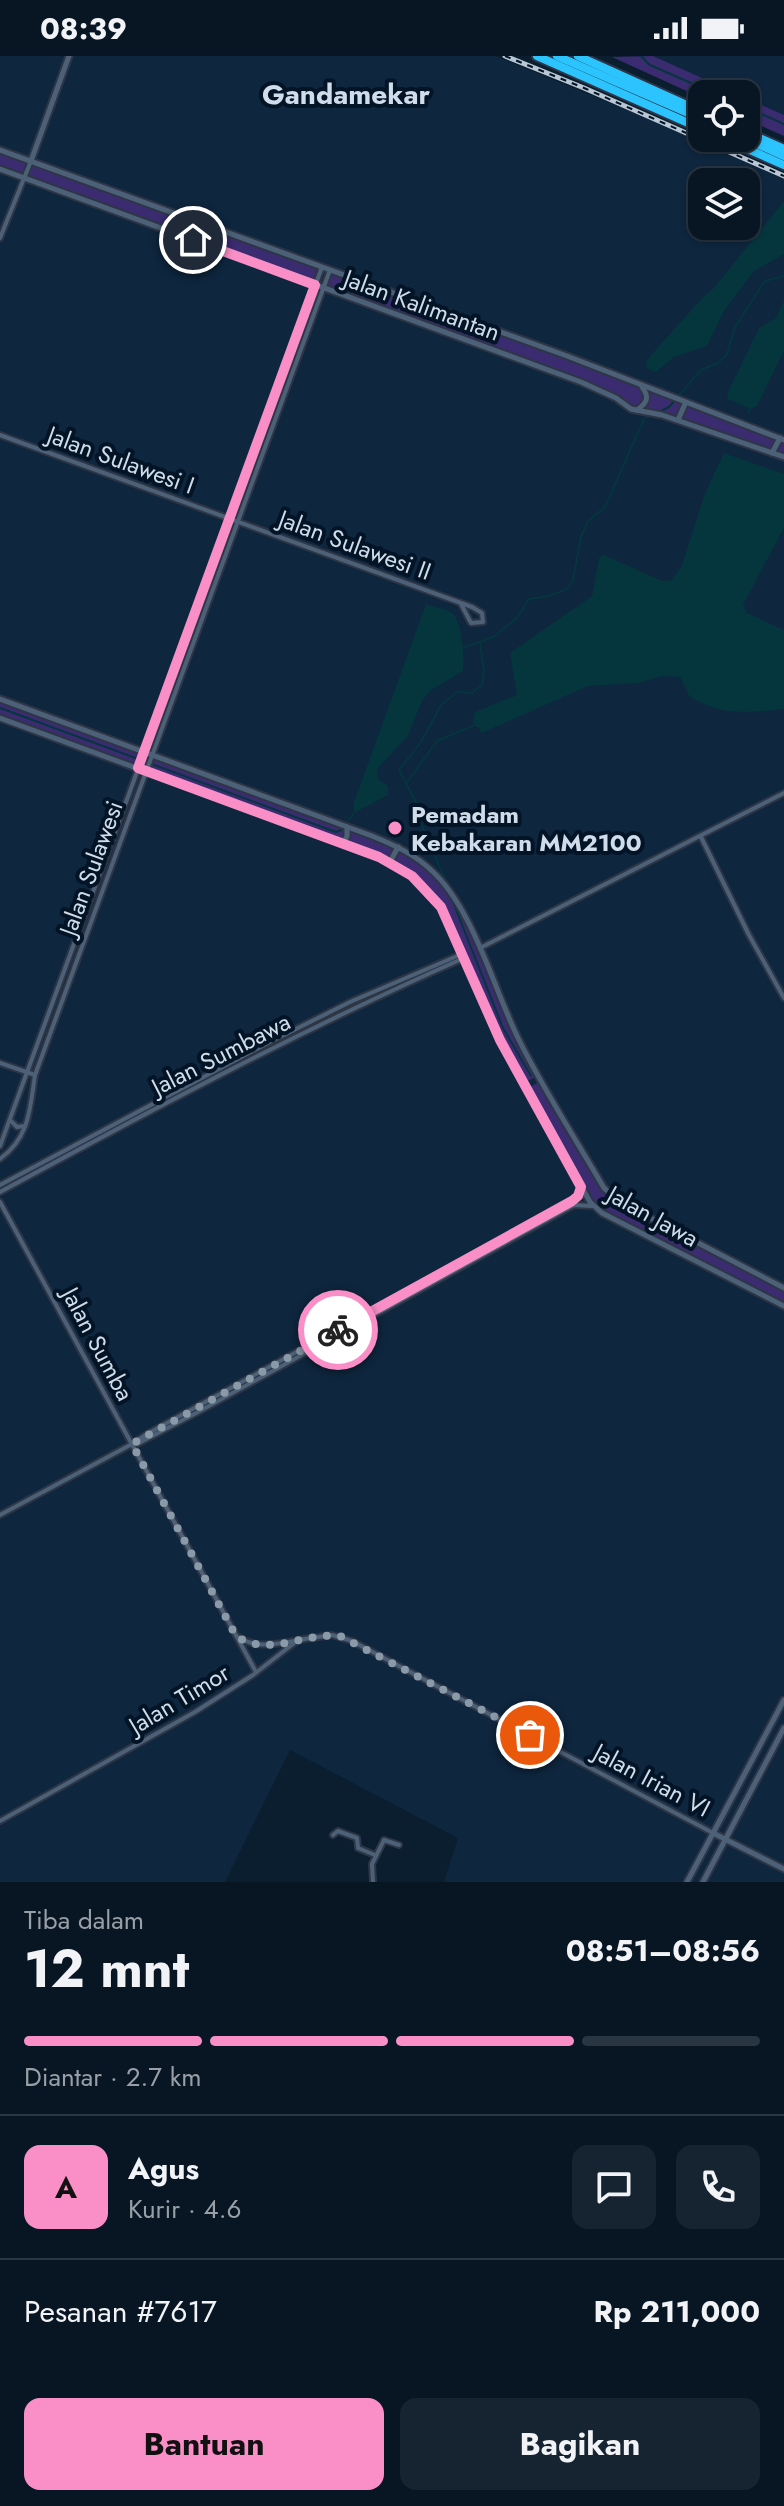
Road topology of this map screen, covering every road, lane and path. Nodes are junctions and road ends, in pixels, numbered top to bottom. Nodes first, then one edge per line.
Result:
1 (69, 56) edge
2 (537, 56) edge
3 (557, 56) edge
4 (567, 56) edge
5 (578, 56) edge
6 (688, 108) edge
7 (688, 109) edge
8 (688, 109) edge
9 (688, 123) edge
10 (760, 142) edge
11 (0, 150) edge
12 (755, 152) edge
13 (784, 152) edge
14 (31, 161) junction
15 (784, 165) edge
16 (0, 169) edge
17 (22, 177) junction
18 (0, 238) edge
19 (322, 267) junction
20 (330, 270) junction
21 (315, 285) junction
22 (323, 288) junction
23 (641, 386) junction
24 (682, 402) junction
25 (640, 411) junction
26 (678, 420) junction
27 (0, 435) edge
28 (782, 439) edge
29 (772, 453) junction
30 (784, 457) edge
31 (230, 518) junction
32 (237, 520) junction
33 (461, 604) junction
34 (0, 699) edge
35 (0, 718) edge
36 (143, 754) junction
37 (152, 757) junction
38 (139, 767) junction
39 (147, 770) junction
40 (784, 793) edge
41 (347, 827) junction
42 (701, 836) junction
43 (343, 844) junction
44 (398, 847) junction
45 (390, 862) junction
46 (479, 949) junction
47 (463, 956) junction
48 (784, 998) edge
49 (0, 1063) edge
50 (27, 1072) junction
51 (35, 1075) junction
52 (180, 1091) junction
53 (10, 1120) junction
54 (27, 1124) junction
55 (0, 1146) edge
56 (0, 1159) edge
57 (0, 1185) edge
58 (581, 1187) junction
59 (0, 1192) edge
60 (0, 1202) edge
61 (595, 1207) junction
62 (558, 1212) junction
63 (784, 1288) edge
64 (784, 1306) edge
65 (132, 1444) junction
66 (0, 1515) edge
67 (236, 1636) junction
68 (298, 1640) junction
69 (376, 1654) joint
70 (256, 1672) junction
71 (784, 1700) edge
72 (784, 1728) edge
73 (0, 1821) edge
74 (713, 1833) junction
75 (333, 1835) dead end
76 (725, 1839) junction
77 (399, 1845) dead end
78 (375, 1855) junction
79 (784, 1869) edge
80 (373, 1882) edge
81 (687, 1882) edge
82 (703, 1882) edge

1 - 14 street
2 - 9 highway
3 - 7 highway
4 - 8 highway
5 - 6 highway
10 - 13 highway
11 - 14 street, Jalan Kalimantan
12 - 15 highway
14 - 17 street
14 - 19 street, Jalan Kalimantan
16 - 17 street, Jalan Kalimantan
17 - 18 street
17 - 21 street, Jalan Kalimantan
19 - 20 street, Jalan Kalimantan
19 - 21 street, Jalan Sulawesi
20 - 22 street, Jalan Sulawesi
20 - 23 street, Jalan Kalimantan
21 - 22 street, Jalan Kalimantan
21 - 31 street, Jalan Sulawesi
22 - 25 street, Jalan Kalimantan
22 - 32 street, Jalan Sulawesi
23 - 24 street, Jalan Kalimantan
23 - 25 street
24 - 26 street
24 - 28 street, Jalan Kalimantan
25 - 26 street, Jalan Kalimantan
26 - 29 street, Jalan Kalimantan
27 - 31 street, Jalan Sulawesi I
28 - 29 street
29 - 30 street, Jalan Kalimantan
31 - 32 street, Jalan Sulawesi I
31 - 36 street, Jalan Sulawesi
32 - 33 street, Jalan Sulawesi II
32 - 37 street, Jalan Sulawesi
33 - 33 street, Jalan Sulawesi II
34 - 36 street, Jalan Jawa
35 - 38 street, Jalan Jawa
36 - 37 street, Jalan Jawa
36 - 38 street, Jalan Sulawesi
37 - 39 street, Jalan Sulawesi
37 - 41 street, Jalan Jawa
38 - 39 street, Jalan Jawa
38 - 50 street, Jalan Sulawesi
39 - 43 street, Jalan Jawa
39 - 51 street, Jalan Sulawesi
40 - 42 street
41 - 43 street
41 - 44 street, Jalan Jawa
42 - 46 street
42 - 48 street
43 - 45 street, Jalan Jawa
44 - 45 street
44 - 46 street, Jalan Jawa
45 - 47 street, Jalan Jawa
46 - 63 street, Jalan Jawa
47 - 52 street, Jalan Sumbawa
47 - 58 street, Jalan Jawa
49 - 50 street
50 - 51 street
50 - 53 street, Jalan Sulawesi
51 - 54 street, Jalan Sulawesi
52 - 57 street, Jalan Sumbawa
52 - 59 street, Jalan Sumbawa
53 - 54 street
53 - 55 street, Jalan Sulawesi
54 - 56 street, Jalan Sulawesi
58 - 61 street, Jalan Jawa
58 - 62 street
60 - 65 street, Jalan Sumba
61 - 62 street
61 - 64 street, Jalan Jawa
62 - 65 street
65 - 66 street
65 - 67 street, Jalan Sumba
67 - 68 street
67 - 70 street, Jalan Sumba
68 - 69 street, Jalan Timor
68 - 70 street, Jalan Timor
69 - 74 street, Jalan Irian VI
70 - 73 street, Jalan Timor
71 - 74 street
72 - 76 street
74 - 76 street, Jalan Irian VI
74 - 81 street
75 - 78 street
76 - 79 street, Jalan Irian VI
76 - 82 street
77 - 78 street
78 - 80 street

